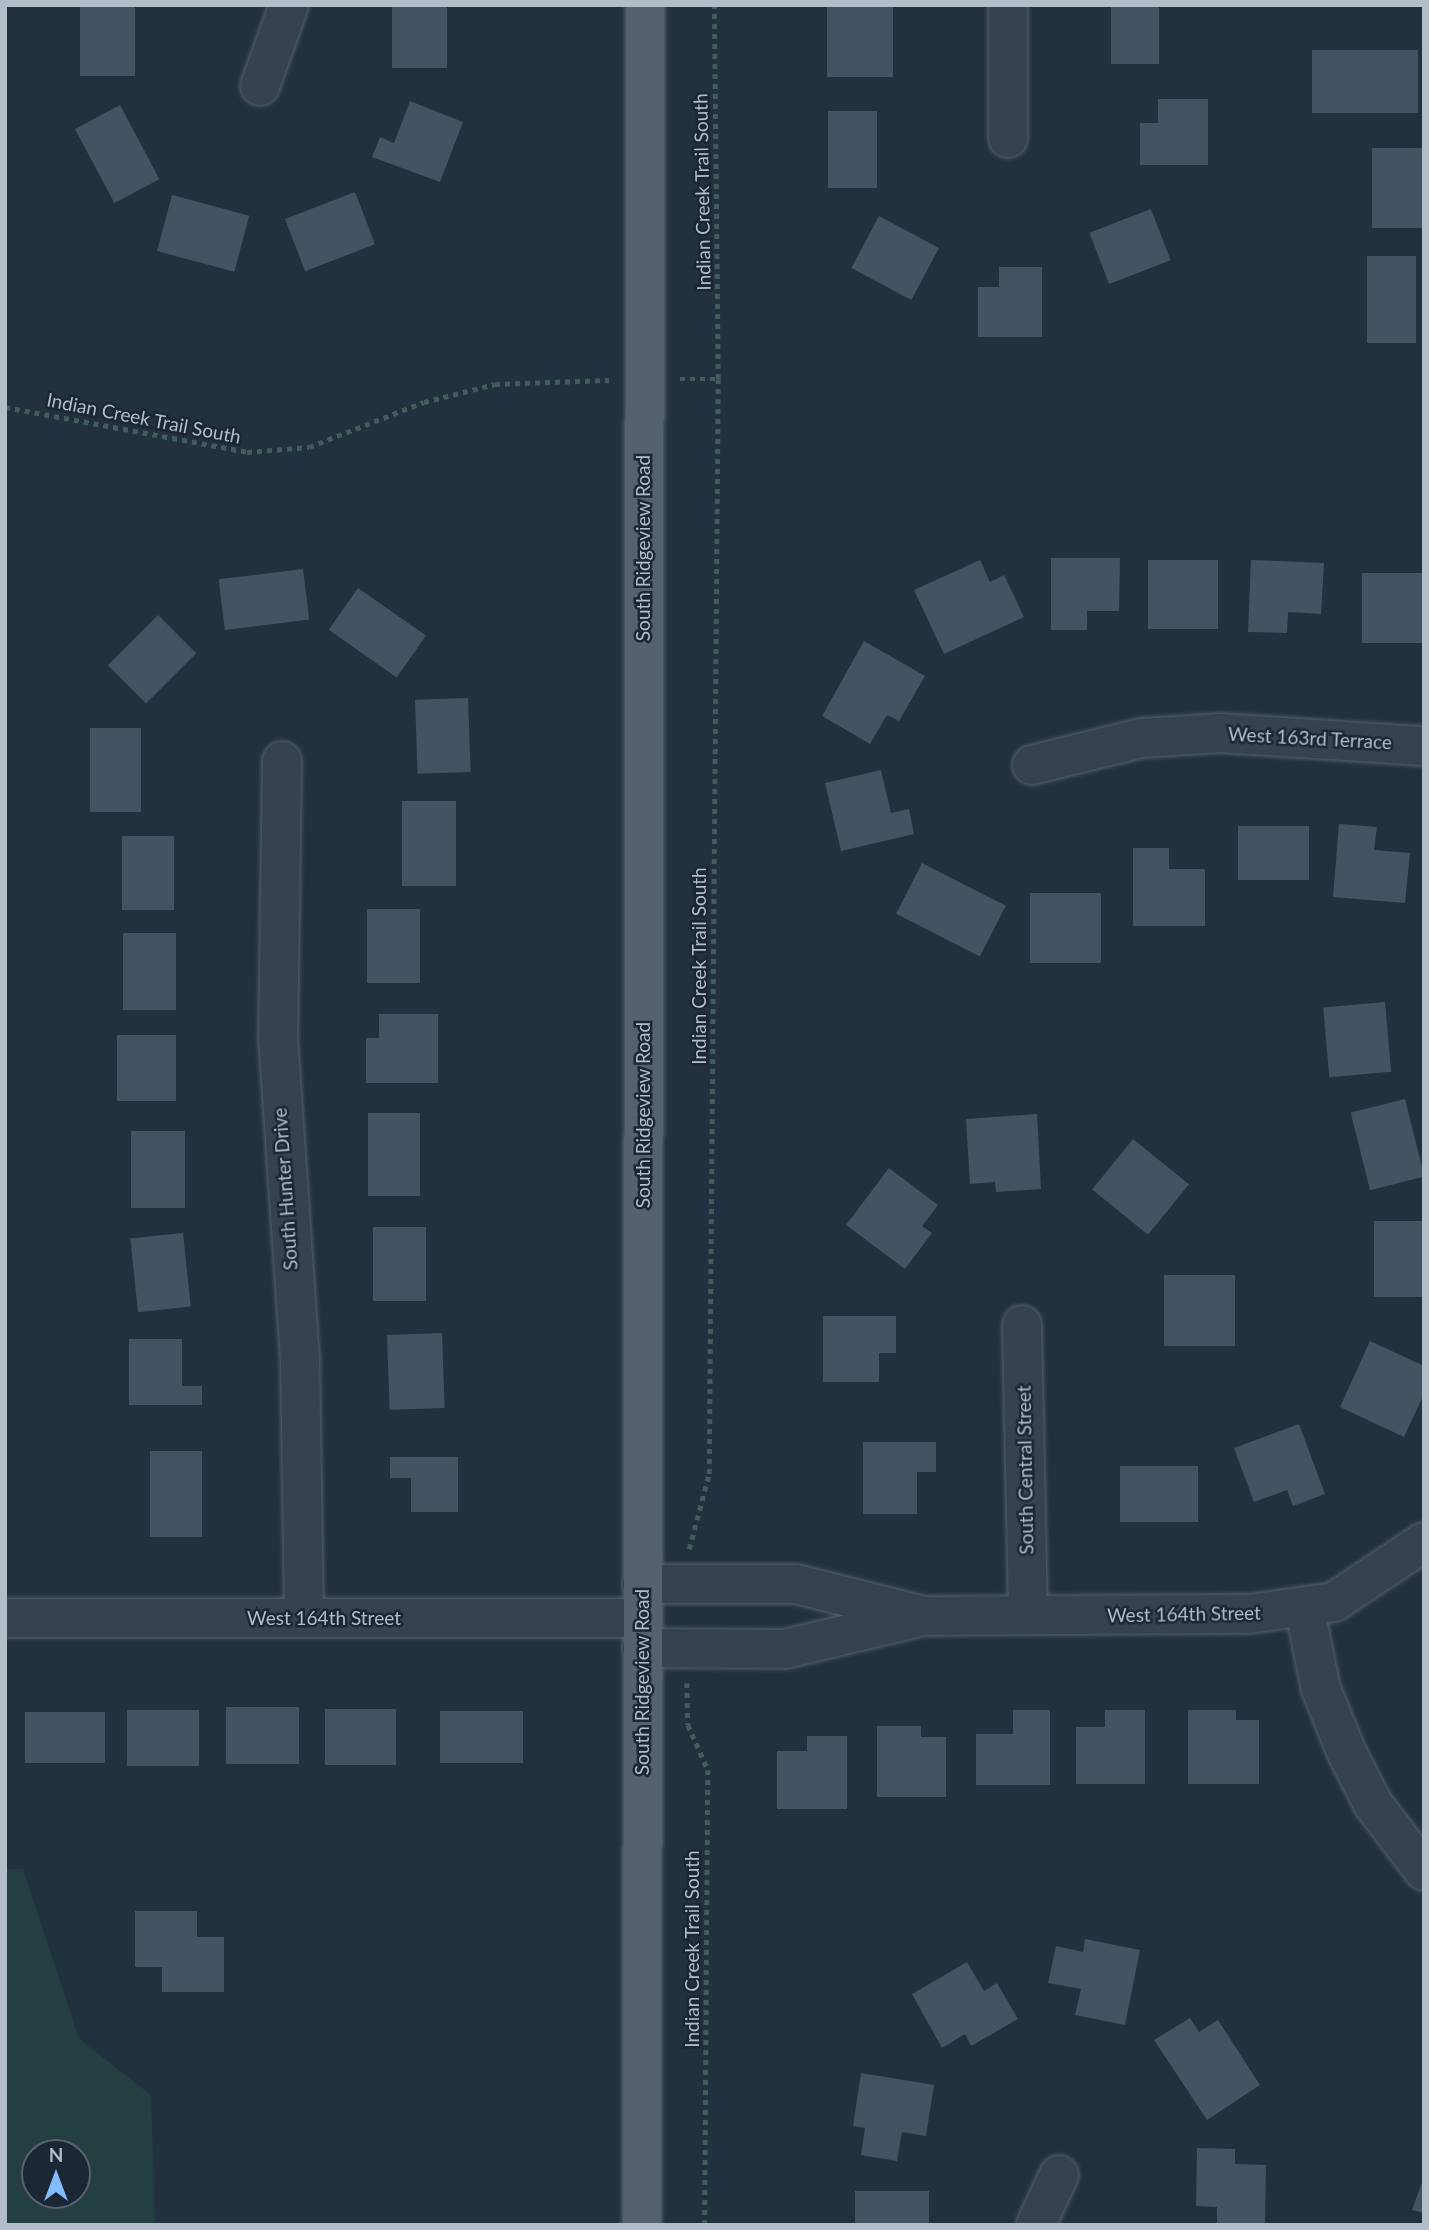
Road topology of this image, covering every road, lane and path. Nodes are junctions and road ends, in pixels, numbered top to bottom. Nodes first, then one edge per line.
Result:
1 (289, 5) edge
2 (645, 5) edge
3 (714, 5) edge
4 (1008, 5) edge
5 (260, 86) dead end
6 (1008, 138) dead end
7 (674, 379) dead end
8 (718, 379) junction
9 (604, 380) dead end
10 (5, 407) edge
11 (1424, 746) edge
12 (282, 761) dead end
13 (1032, 765) dead end
14 (1022, 1325) dead end
15 (1424, 1542) edge
16 (688, 1551) dead end
17 (1306, 1610) junction
18 (1028, 1615) junction
19 (924, 1616) junction
20 (642, 1617) junction
21 (5, 1618) edge
22 (304, 1618) junction
23 (687, 1677) dead end
24 (1424, 1871) edge
25 (1059, 2175) dead end
26 (642, 2225) edge
27 (705, 2225) edge
28 (1036, 2225) edge

1 - 5 street
2 - 20 main road, South Ridgeview Road
3 - 8 path, Indian Creek Trail South
4 - 6 street
7 - 8 path
8 - 16 path, Indian Creek Trail South
9 - 10 path, Indian Creek Trail South
11 - 13 street, West 163rd Terrace
12 - 22 street, South Hunter Drive
14 - 18 street, South Central Street
15 - 17 street, West 164th Street
17 - 18 street, West 164th Street
17 - 24 street
18 - 19 street, West 164th Street
19 - 20 street, West 164th Street
19 - 20 street, West 164th Street
20 - 22 street, West 164th Street
20 - 26 main road, South Ridgeview Road
21 - 22 street, West 164th Street
23 - 27 path, Indian Creek Trail South
25 - 28 street

